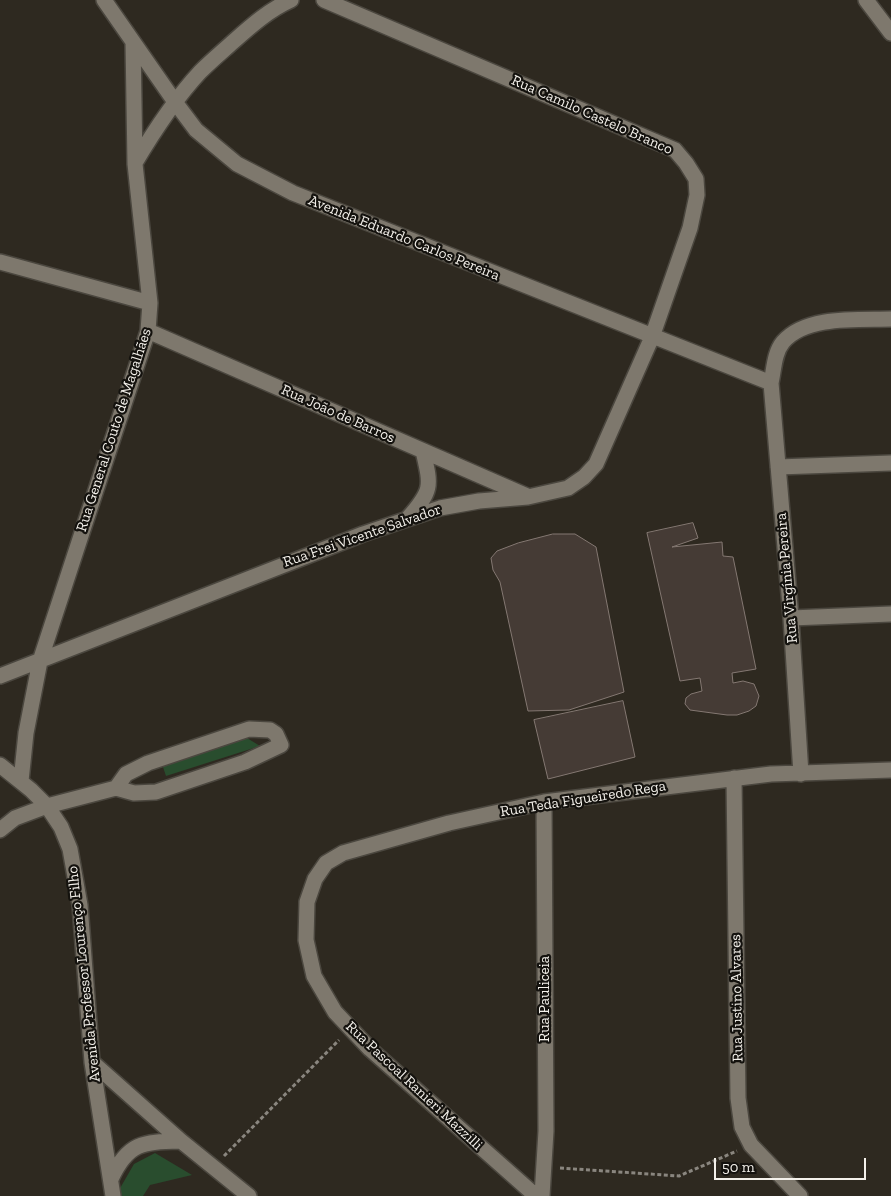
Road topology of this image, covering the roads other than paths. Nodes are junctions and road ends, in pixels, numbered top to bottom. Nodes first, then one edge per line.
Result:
1 (104, 0) edge
2 (290, 0) edge
3 (324, 0) edge
4 (866, 0) edge
5 (891, 33) edge
6 (132, 42) junction
7 (175, 102) junction
8 (134, 164) junction
9 (0, 262) edge
10 (150, 303) junction
11 (891, 319) edge
12 (148, 331) junction
13 (652, 337) junction
14 (771, 383) junction
15 (423, 450) junction
16 (891, 464) edge
17 (778, 467) junction
18 (528, 497) junction
19 (407, 519) junction
20 (891, 614) edge
21 (790, 618) junction
22 (40, 661) junction
23 (0, 676) edge
24 (0, 765) edge
25 (891, 770) edge
26 (801, 774) junction
27 (734, 778) junction
28 (21, 781) junction
29 (116, 788) junction
30 (544, 802) junction
31 (47, 806) junction
32 (0, 830) edge
33 (307, 902) joint
34 (92, 1062) junction
35 (182, 1141) junction
36 (111, 1179) junction
37 (113, 1196) edge
38 (249, 1196) edge
39 (536, 1196) edge
40 (542, 1196) edge
41 (800, 1196) edge

1 - 6 street, Avenida Eduardo Carlos Pereira
2 - 7 street
3 - 13 street, Rua Camilo Castelo Branco
4 - 5 street
6 - 7 street, Avenida Eduardo Carlos Pereira
6 - 8 street, Rua General Couto de Magalhães
7 - 8 street
7 - 13 street, Avenida Eduardo Carlos Pereira
8 - 10 street, Rua General Couto de Magalhães
9 - 10 street
10 - 12 street, Rua General Couto de Magalhães
11 - 14 street, Rua Virgínia Pereira
12 - 15 street, Rua João de Barros
12 - 22 street, Rua General Couto de Magalhães
13 - 14 street, Avenida Eduardo Carlos Pereira
13 - 18 street, Rua Frei Vicente Salvador
14 - 17 street, Rua Virgínia Pereira
15 - 18 street, Rua João de Barros
15 - 19 street
16 - 17 street
17 - 21 street, Rua Virgínia Pereira
18 - 19 street, Rua Frei Vicente Salvador
19 - 22 street, Rua Frei Vicente Salvador
20 - 21 street
21 - 26 street, Rua Virgínia Pereira
22 - 23 street, Rua Frei Vicente Salvador
22 - 28 street, Rua General Couto de Magalhães
24 - 28 street, Avenida Professor Lourenço Filho
25 - 26 street, Rua Teda Figueiredo Rega
26 - 27 street, Rua Teda Figueiredo Rega
27 - 30 street, Rua Teda Figueiredo Rega
27 - 41 street, Rua Justino Alvares
28 - 31 street, Avenida Professor Lourenço Filho
29 - 29 street
29 - 31 street
30 - 33 street, Rua Teda Figueiredo Rega
30 - 40 street, Rua Pauliceia
31 - 32 street
31 - 34 street, Avenida Professor Lourenço Filho
33 - 39 street, Rua Pascoal Ranieri Mazzilli
34 - 35 street
34 - 36 street, Avenida Professor Lourenço Filho
35 - 36 street
35 - 38 street
36 - 37 street, Avenida Professor Lourenço Filho

